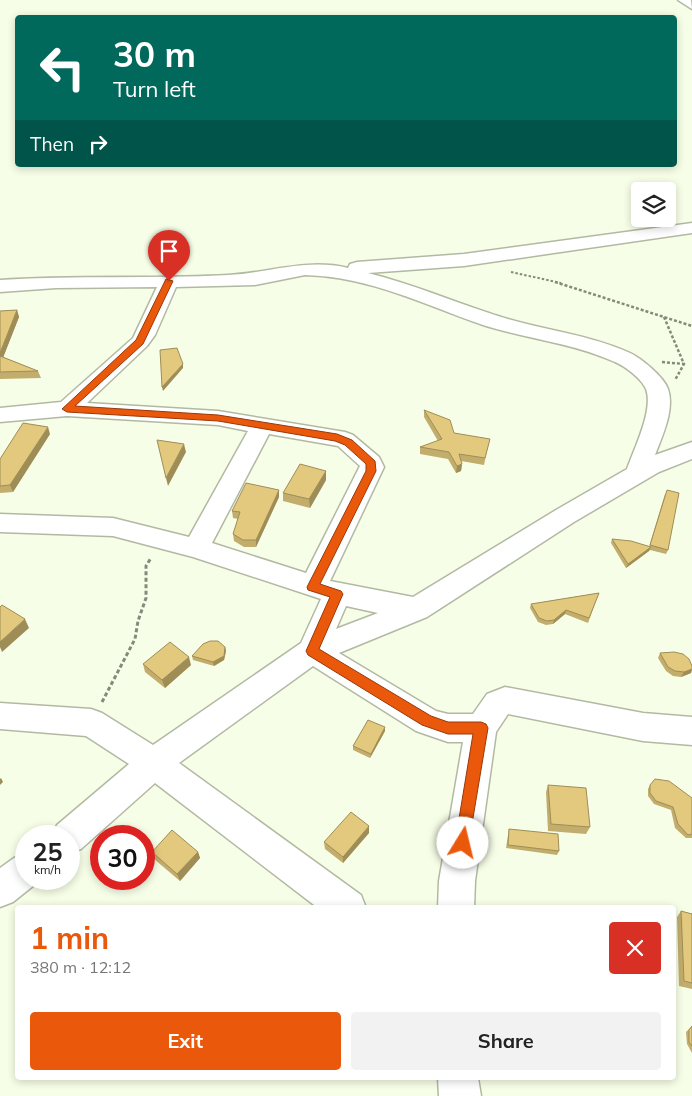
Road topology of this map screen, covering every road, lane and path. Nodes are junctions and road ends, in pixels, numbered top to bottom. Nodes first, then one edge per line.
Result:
1 (684, 0) edge
2 (692, 6) edge
3 (692, 228) edge
4 (334, 270) junction
5 (509, 271) dead end
6 (169, 281) junction
7 (0, 286) edge
8 (664, 317) junction
9 (692, 326) edge
10 (67, 409) junction
11 (659, 409) junction
12 (0, 416) edge
13 (263, 425) junction
14 (692, 450) edge
15 (637, 474) junction
16 (0, 523) edge
17 (162, 539) junction
18 (196, 548) junction
19 (325, 590) junction
20 (417, 609) junction
21 (312, 651) junction
22 (0, 716) edge
23 (91, 723) junction
24 (481, 728) junction
25 (692, 732) edge
26 (154, 763) junction
27 (80, 827) edge
28 (15, 878) edge
29 (0, 890) edge
30 (344, 905) edge
31 (456, 905) edge
32 (458, 1080) edge
33 (460, 1096) edge

1 - 2 street
3 - 4 street
4 - 6 street
4 - 11 street
5 - 8 path
6 - 7 street
6 - 10 street
8 - 9 path
8 - 11 path
10 - 12 street
10 - 13 street
11 - 15 street
13 - 18 street
13 - 19 street
14 - 15 street
15 - 20 street
16 - 17 street
17 - 18 street
17 - 23 path
18 - 19 street
19 - 20 street
19 - 21 street
20 - 21 street
21 - 24 street
21 - 26 street
22 - 23 street
23 - 26 street
24 - 25 street
24 - 31 street
26 - 27 street
26 - 30 street
28 - 29 street
32 - 33 street

